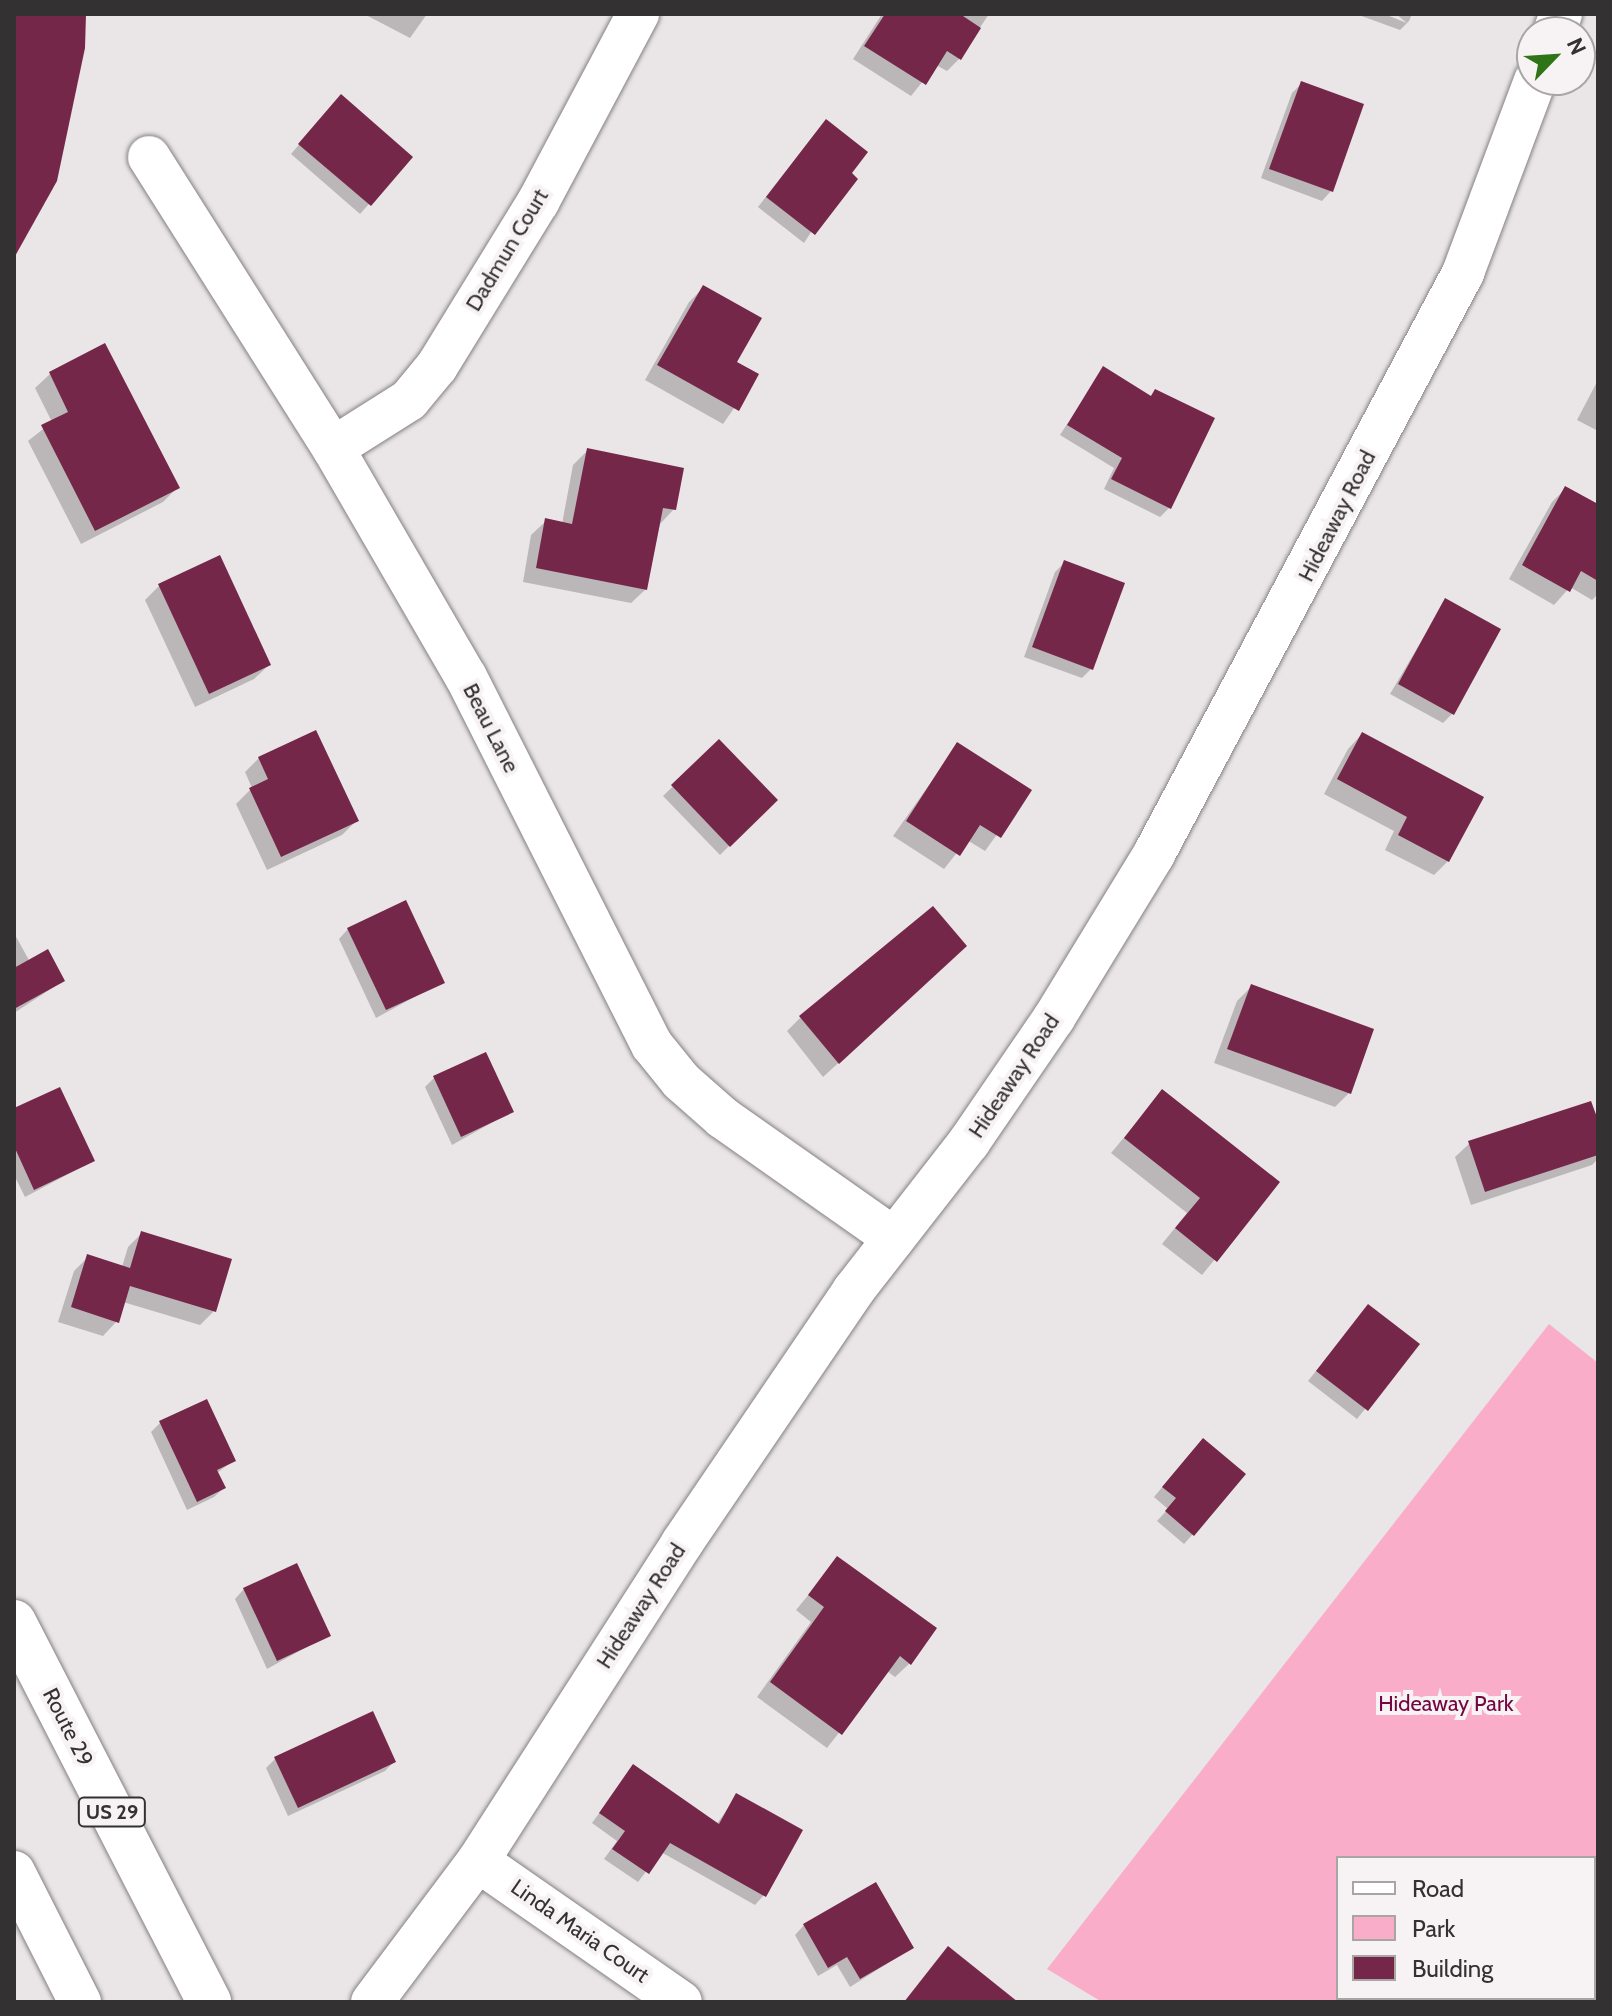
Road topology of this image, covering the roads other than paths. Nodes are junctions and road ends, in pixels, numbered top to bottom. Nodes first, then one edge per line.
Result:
1 (638, 14) edge
2 (1529, 96) edge
3 (149, 157) dead end
4 (333, 448) junction
5 (894, 1238) junction
6 (14, 1622) edge
7 (478, 1861) junction
8 (14, 1872) edge
9 (80, 2002) edge
10 (209, 2002) edge
11 (372, 2002) edge
12 (681, 2002) edge

1 - 4 street, Dadmun Court
2 - 5 street, Hideaway Road
3 - 4 street, Beau Lane
4 - 5 street, Beau Lane
5 - 7 street, Hideaway Road
6 - 10 main road, Route 29 / US 29
7 - 11 street, Hideaway Road
7 - 12 street, Linda Maria Court
8 - 9 street

